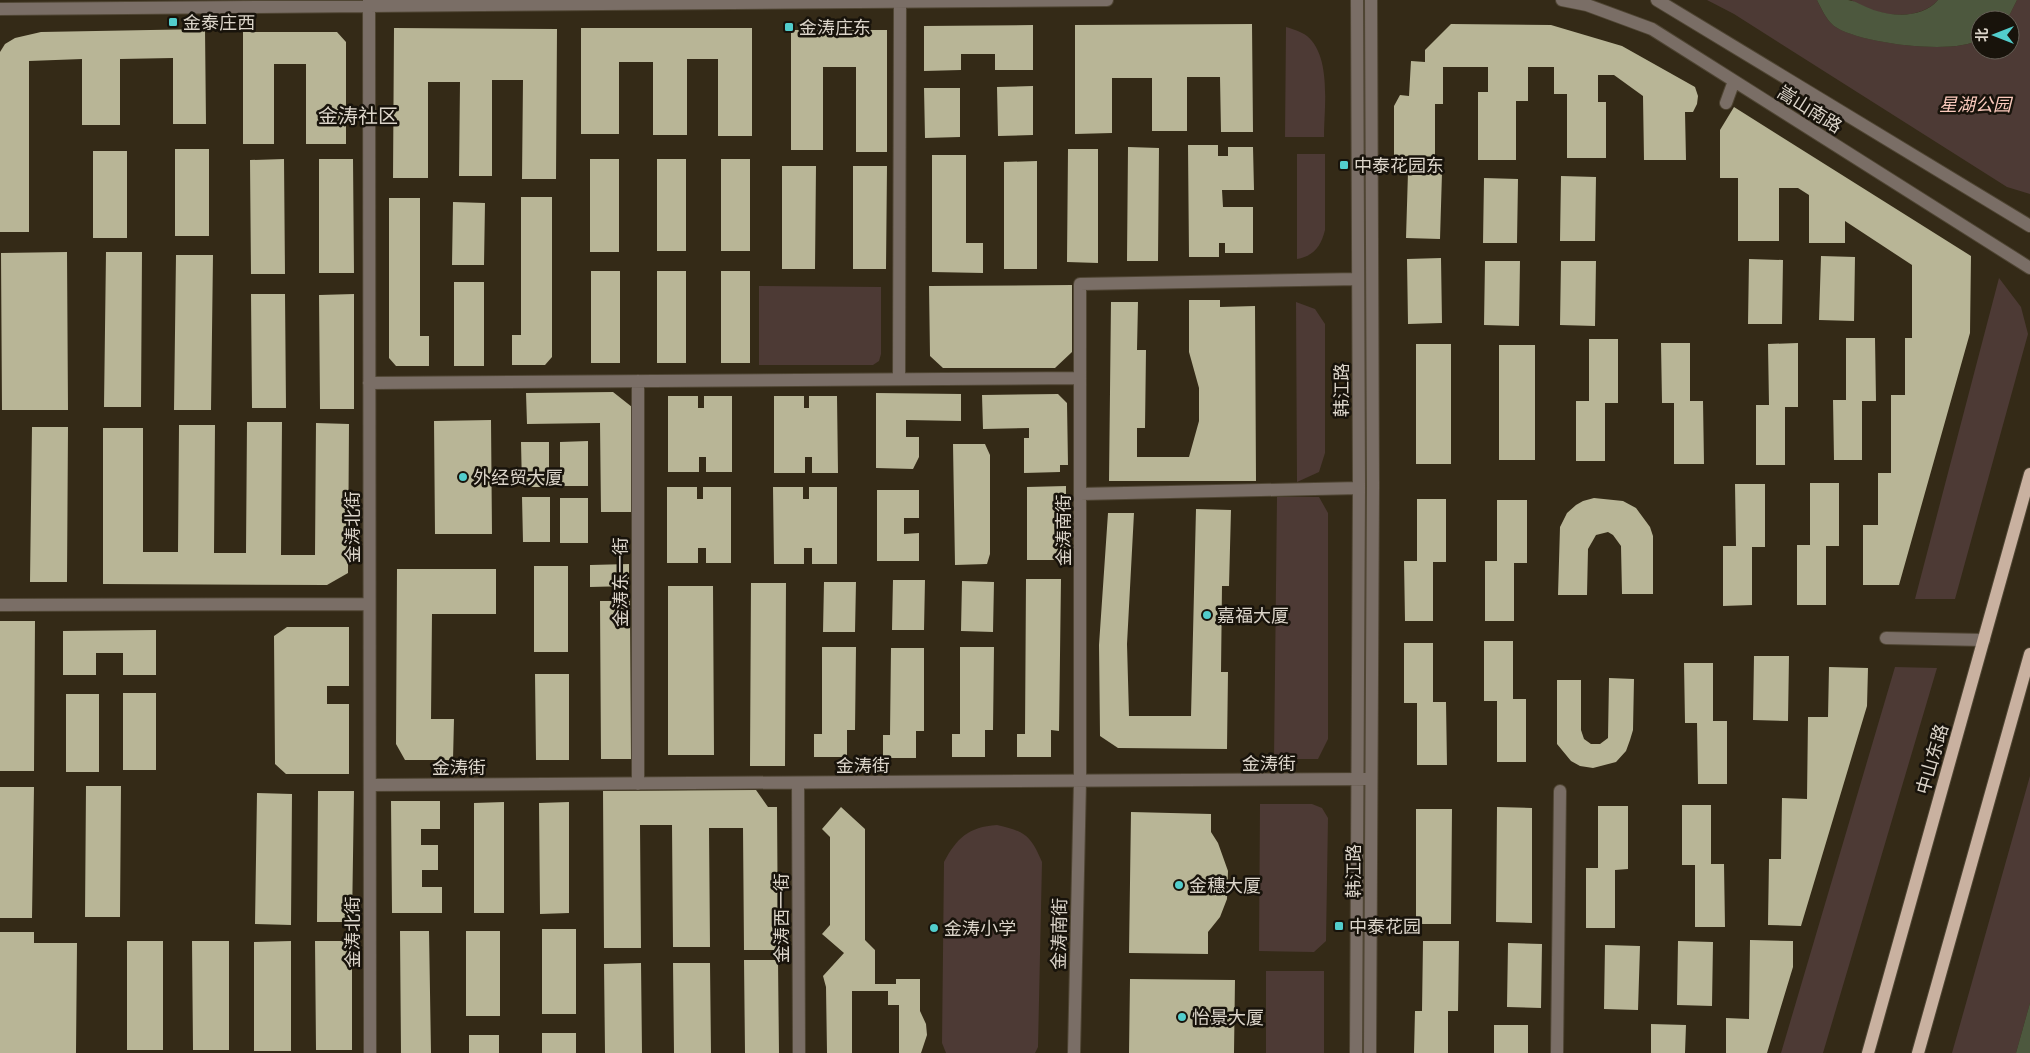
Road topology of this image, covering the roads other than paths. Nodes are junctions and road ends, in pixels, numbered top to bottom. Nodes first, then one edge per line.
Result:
1 (1108, 0) edge
2 (1357, 0) edge
3 (1371, 0) edge
4 (1562, 0) edge
5 (1657, 0) edge
6 (900, 2) junction
7 (368, 3) edge
8 (0, 9) edge
9 (1734, 81) junction
10 (1726, 103) dead end
11 (2030, 226) edge
12 (2030, 268) edge
13 (1358, 279) junction
14 (1080, 378) junction
15 (899, 379) junction
16 (638, 381) junction
17 (369, 383) junction
18 (2030, 474) edge
19 (1359, 488) junction
20 (1080, 494) junction
21 (369, 604) junction
22 (0, 605) edge
23 (1886, 638) dead end
24 (1984, 640) junction
25 (2030, 654) edge
26 (1372, 778) junction
27 (1358, 780) junction
28 (1080, 781) junction
29 (798, 783) junction
30 (638, 784) junction
31 (370, 785) junction
32 (1560, 791) dead end
33 (370, 1053) edge
34 (799, 1053) edge
35 (1074, 1053) edge
36 (1356, 1053) edge
37 (1370, 1053) edge
38 (1557, 1053) edge
39 (1868, 1053) edge
40 (1918, 1053) edge

1 - 6 street
2 - 13 street, 韩江路
3 - 26 street, 韩江路
4 - 9 street, 嵩山南路
5 - 11 street, 嵩山南路
6 - 7 street
6 - 15 street
7 - 8 street
7 - 17 street, 金涛北街
9 - 10 street
9 - 12 street, 嵩山南路
13 - 14 street, 金涛南街
13 - 19 street, 韩江路
14 - 15 street
14 - 20 street, 金涛南街
15 - 16 street
16 - 17 street
16 - 30 street, 金涛东一街
17 - 21 street, 金涛北街
18 - 24 main road, 中山东路
19 - 20 street
19 - 27 street, 韩江路
20 - 28 street, 金涛南街
21 - 22 street
21 - 31 street, 金涛北街
23 - 24 street
24 - 39 main road, 中山东路
25 - 40 main road
26 - 27 street
26 - 37 street, 韩江路
27 - 28 street, 金涛街
27 - 36 street, 韩江路
28 - 29 street, 金涛街
28 - 35 street, 金涛南街
29 - 30 street, 金涛街
29 - 34 street, 金涛西一街
30 - 31 street, 金涛街
31 - 33 street, 金涛北街
32 - 38 street

